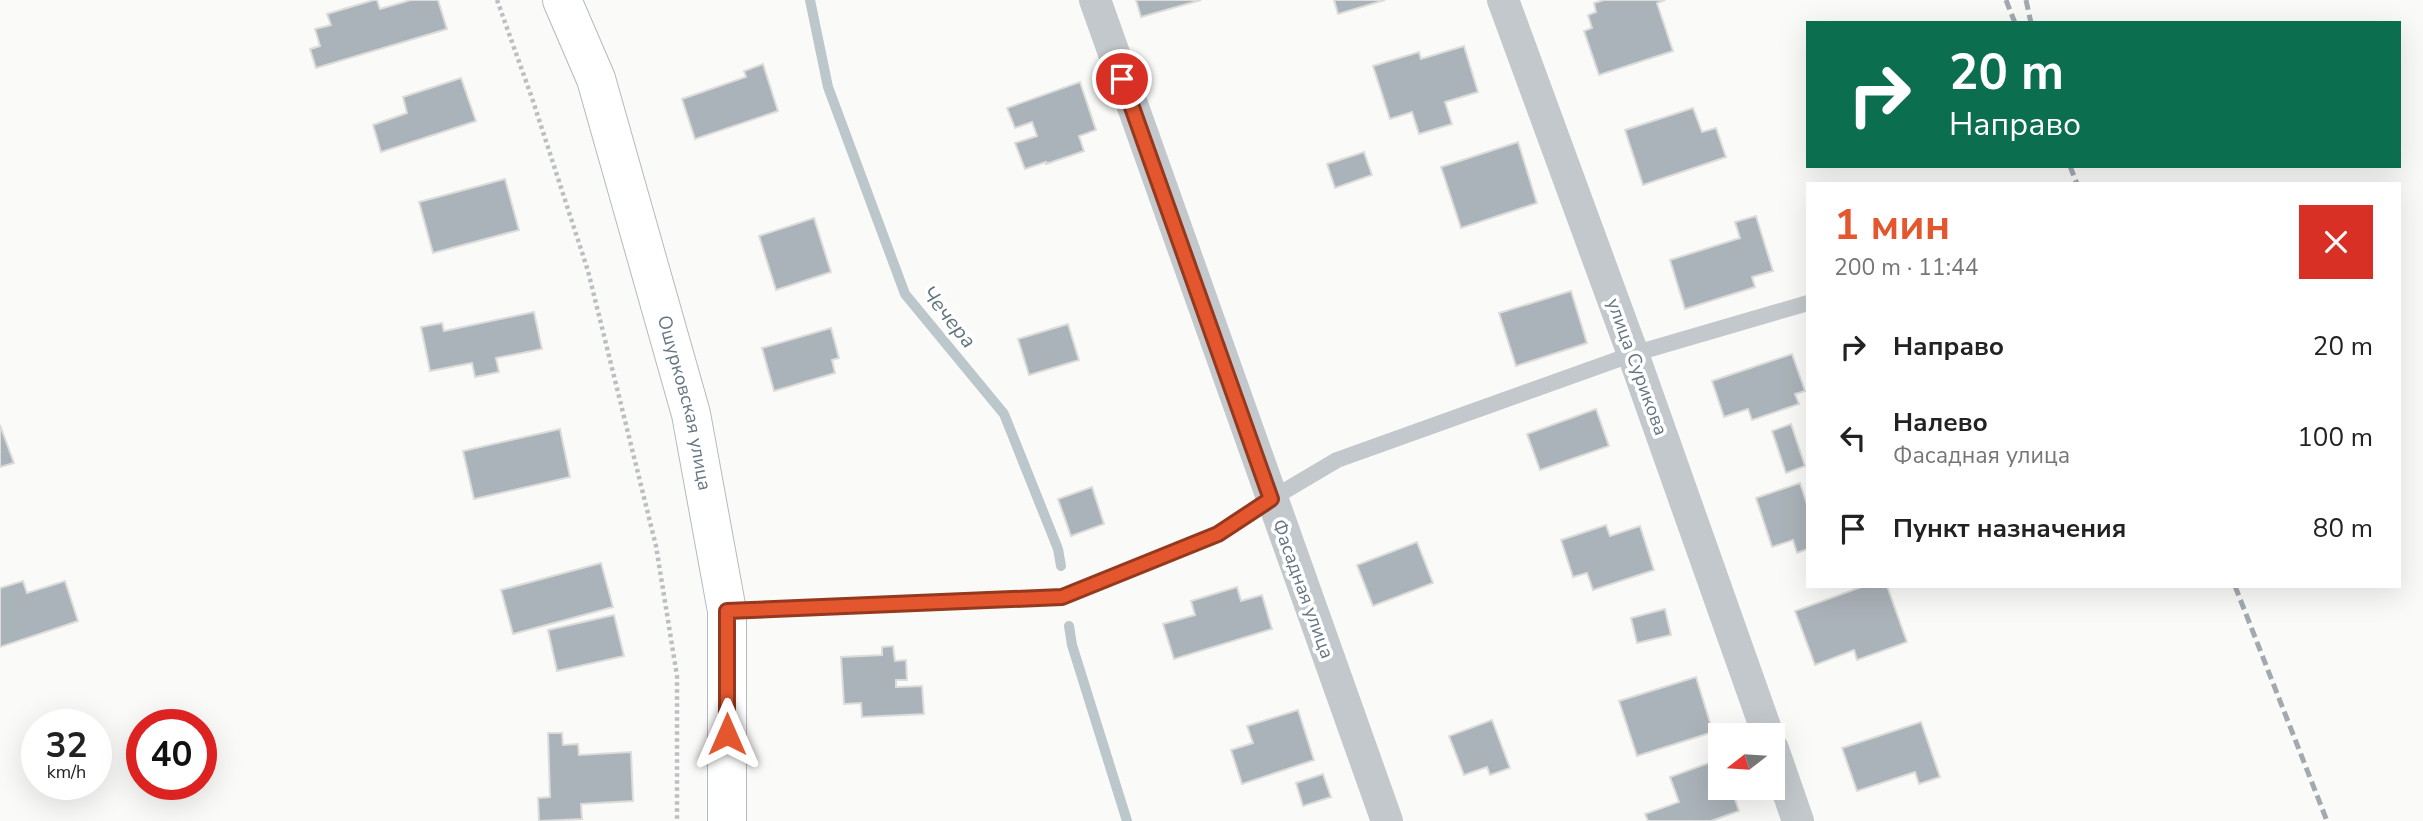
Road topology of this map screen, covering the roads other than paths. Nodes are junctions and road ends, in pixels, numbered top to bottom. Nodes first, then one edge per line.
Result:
1 (562, 0) edge
2 (1095, 0) edge
3 (1503, 0) edge
4 (1806, 304) edge
5 (1633, 354) junction
6 (1271, 499) junction
7 (727, 611) junction
8 (1764, 723) edge
9 (1785, 784) edge
10 (727, 821) edge
11 (1387, 821) edge
12 (1798, 821) edge

1 - 7 street, Ошурковская улица
2 - 6 street, Фасадная улица
3 - 5 street, улица Сурикова
4 - 5 lane
5 - 6 lane
5 - 8 street, улица Сурикова
6 - 7 lane
6 - 11 street, Фасадная улица
7 - 10 street, Ошурковская улица
9 - 12 street

